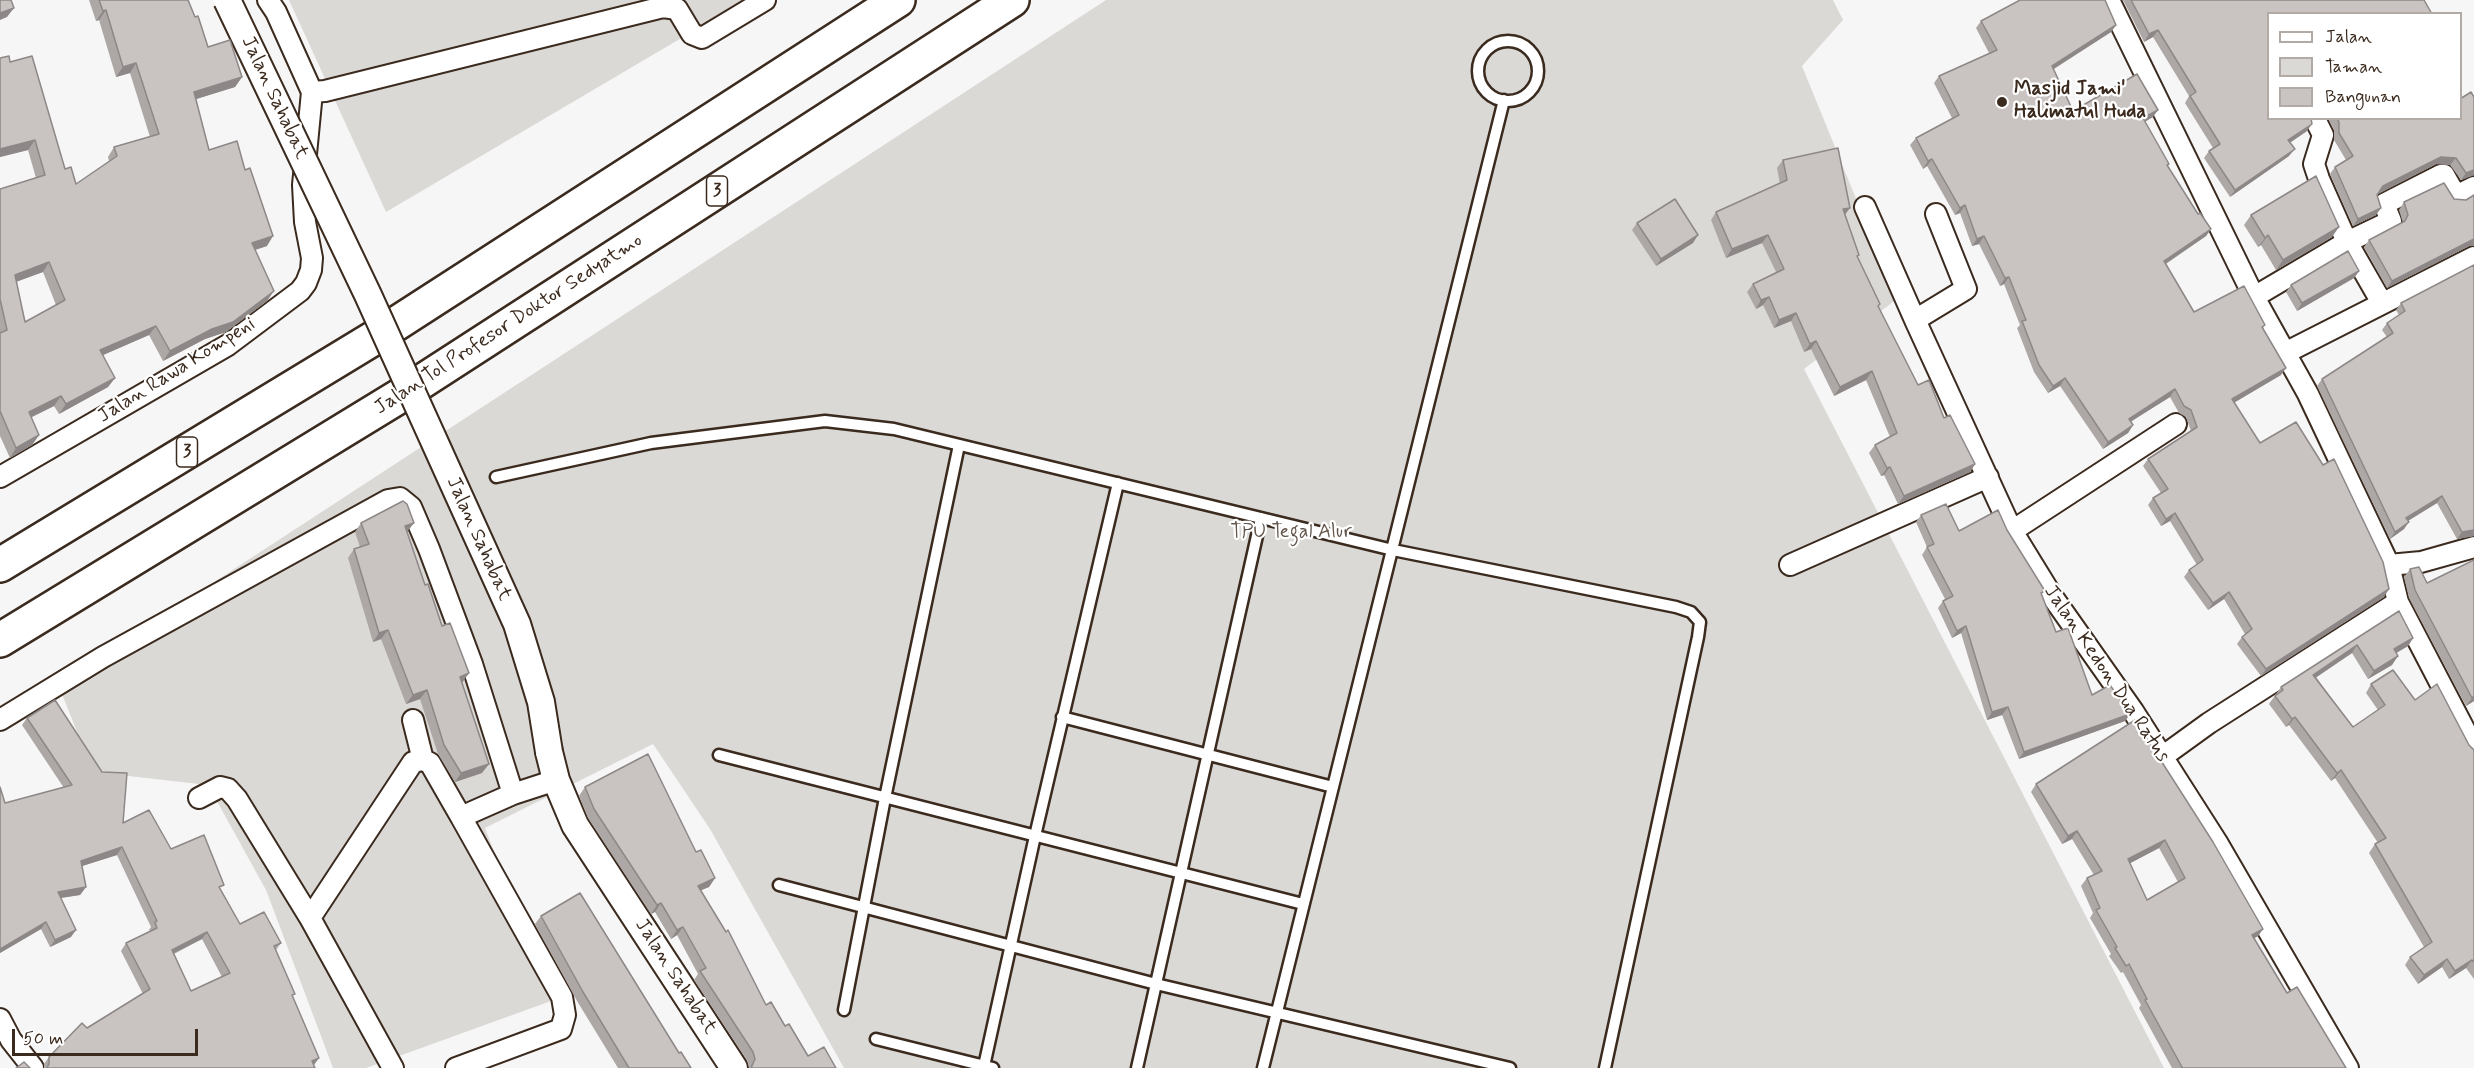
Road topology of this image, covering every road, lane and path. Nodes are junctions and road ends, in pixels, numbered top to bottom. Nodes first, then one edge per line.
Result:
1 (227, 0) edge
2 (268, 0) edge
3 (765, 0) edge
4 (898, 0) edge
5 (1012, 0) edge
6 (2109, 0) edge
7 (312, 92) junction
8 (1504, 100) junction
9 (2316, 120) edge
10 (2472, 194) edge
11 (1865, 207) dead end
12 (1936, 214) dead end
13 (2347, 242) junction
14 (2474, 257) edge
15 (2254, 297) junction
16 (2382, 303) junction
17 (1915, 320) junction
18 (2285, 353) junction
19 (2176, 424) dead end
20 (959, 444) junction
21 (0, 477) edge
22 (496, 477) dead end
23 (1988, 477) junction
24 (1118, 483) junction
25 (1261, 518) junction
26 (2012, 531) junction
27 (2474, 547) edge
28 (1393, 550) junction
29 (1790, 565) dead end
30 (2389, 565) junction
31 (0, 566) edge
32 (2398, 602) junction
33 (0, 640) edge
34 (1062, 717) junction
35 (0, 720) edge
36 (413, 720) dead end
37 (2474, 748) edge
38 (719, 755) dead end
39 (1208, 755) junction
40 (2162, 757) junction
41 (423, 760) junction
42 (556, 780) junction
43 (1333, 787) junction
44 (513, 794) junction
45 (199, 798) dead end
46 (885, 798) junction
47 (461, 817) junction
48 (1035, 836) junction
49 (1182, 874) junction
50 (779, 885) dead end
51 (1303, 904) junction
52 (864, 909) junction
53 (310, 918) junction
54 (1009, 947) junction
55 (1156, 984) junction
56 (844, 1010) dead end
57 (1276, 1013) junction
58 (0, 1019) edge
59 (876, 1039) dead end
60 (988, 1067) edge
61 (33, 1068) edge
62 (393, 1068) edge
63 (456, 1068) edge
64 (734, 1068) edge
65 (1137, 1068) edge
66 (1263, 1068) edge
67 (1510, 1068) edge
68 (1605, 1068) edge
69 (2348, 1068) edge

1 - 42 street, Jalan Sahabat, bridge
2 - 7 street
3 - 7 street
4 - 31 highway, 3
5 - 33 highway, Jalan Tol Profesor Doktor Sedyatmo / 3
6 - 15 street
7 - 21 street, Jalan Rawa Kompeni
8 - 8 lane
8 - 28 lane
9 - 13 street
10 - 13 street
11 - 17 street, Jalan Kedon Dua Ratus
12 - 17 street
13 - 15 street
13 - 16 street
14 - 16 street
15 - 18 street
16 - 18 street
17 - 23 street, Jalan Kedon Dua Ratus
18 - 30 street
19 - 26 street
20 - 22 lane
20 - 24 lane
20 - 46 lane
23 - 26 street, Jalan Kedon Dua Ratus
23 - 29 street
24 - 25 lane
24 - 34 lane
25 - 28 lane
25 - 39 lane
26 - 40 street, Jalan Kedon Dua Ratus
27 - 30 street
28 - 43 lane
28 - 68 lane
30 - 32 street
32 - 37 street
32 - 40 street
34 - 39 lane
34 - 48 lane
35 - 44 street
36 - 41 street
38 - 46 lane
39 - 43 lane
39 - 49 lane
40 - 69 street, Jalan Kedon Dua Ratus
41 - 47 street
41 - 53 street
42 - 44 street
42 - 64 street, Jalan Sahabat
43 - 51 lane
44 - 47 street
45 - 53 street
46 - 48 lane
46 - 52 lane
47 - 63 street
48 - 49 lane
48 - 54 lane
49 - 51 lane
49 - 55 lane
50 - 52 lane
51 - 57 lane
52 - 54 lane
52 - 56 lane
53 - 62 street
54 - 55 lane
54 - 60 lane
55 - 57 lane
55 - 65 lane
57 - 66 lane
57 - 67 lane
58 - 61 street
59 - 60 lane

